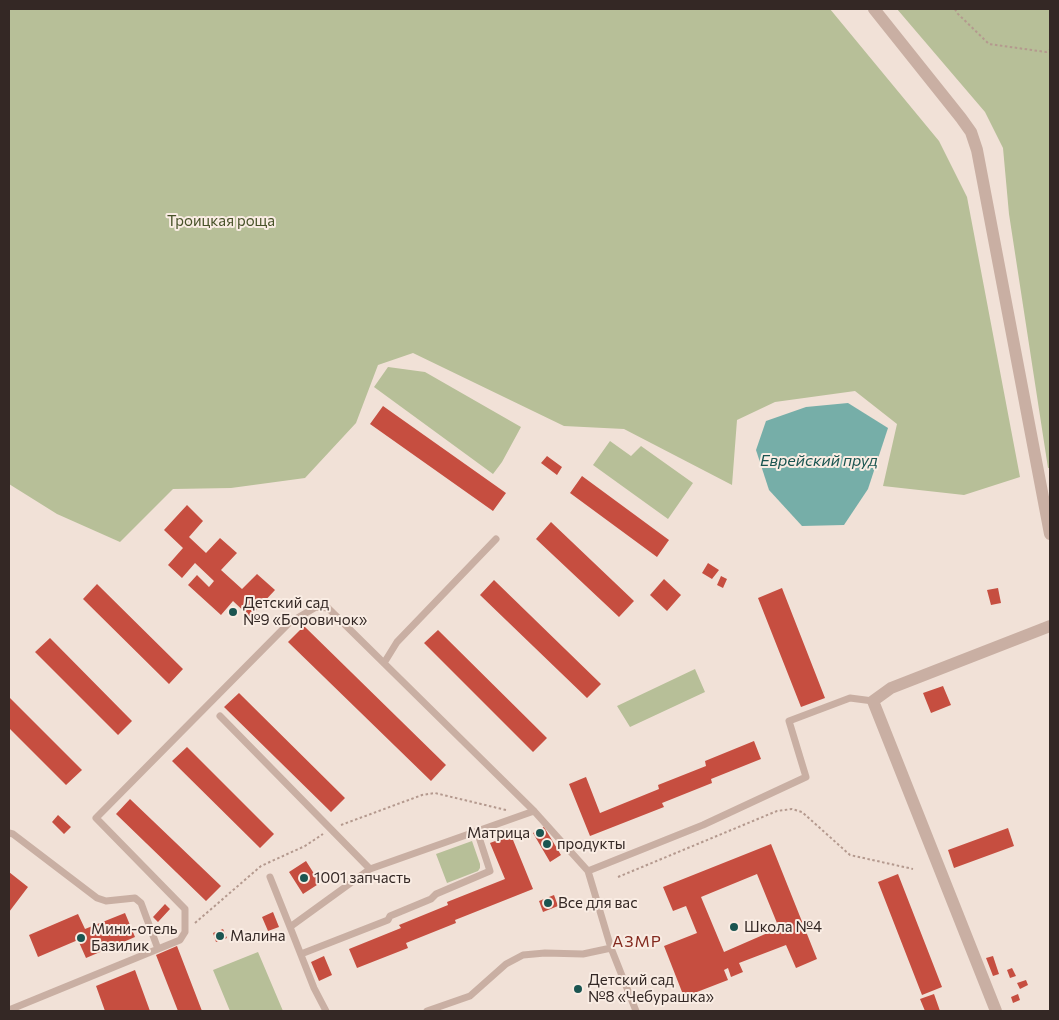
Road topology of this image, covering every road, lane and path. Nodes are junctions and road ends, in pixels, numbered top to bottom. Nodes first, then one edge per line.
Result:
1 (874, 9) edge
2 (955, 9) edge
3 (1050, 50) edge
4 (1046, 484) edge
5 (1050, 534) edge
6 (496, 539) dead end
7 (1050, 626) edge
8 (384, 663) junction
9 (873, 702) junction
10 (220, 716) dead end
11 (534, 811) junction
12 (523, 815) junction
13 (331, 828) junction
14 (477, 831) junction
15 (9, 833) edge
16 (370, 868) junction
17 (913, 869) dead end
18 (588, 871) junction
19 (270, 877) dead end
20 (618, 877) dead end
21 (290, 927) junction
22 (185, 932) junction
23 (158, 948) junction
24 (611, 948) junction
25 (301, 954) junction
26 (9, 1010) edge
27 (326, 1011) edge
28 (428, 1011) edge
29 (636, 1011) edge
30 (996, 1011) edge

1 - 4 street
2 - 3 path
4 - 5 street
6 - 8 lane
7 - 9 street
8 - 11 lane
8 - 22 lane
9 - 18 lane
9 - 30 street
10 - 13 lane
11 - 12 lane
11 - 18 lane
12 - 13 path
12 - 14 lane
13 - 16 lane
13 - 22 path
14 - 16 lane
14 - 25 lane
15 - 23 lane
16 - 21 lane
17 - 20 path
18 - 24 lane
19 - 21 lane
21 - 25 lane
22 - 23 lane
23 - 26 lane
24 - 28 lane
24 - 29 lane
25 - 27 lane

